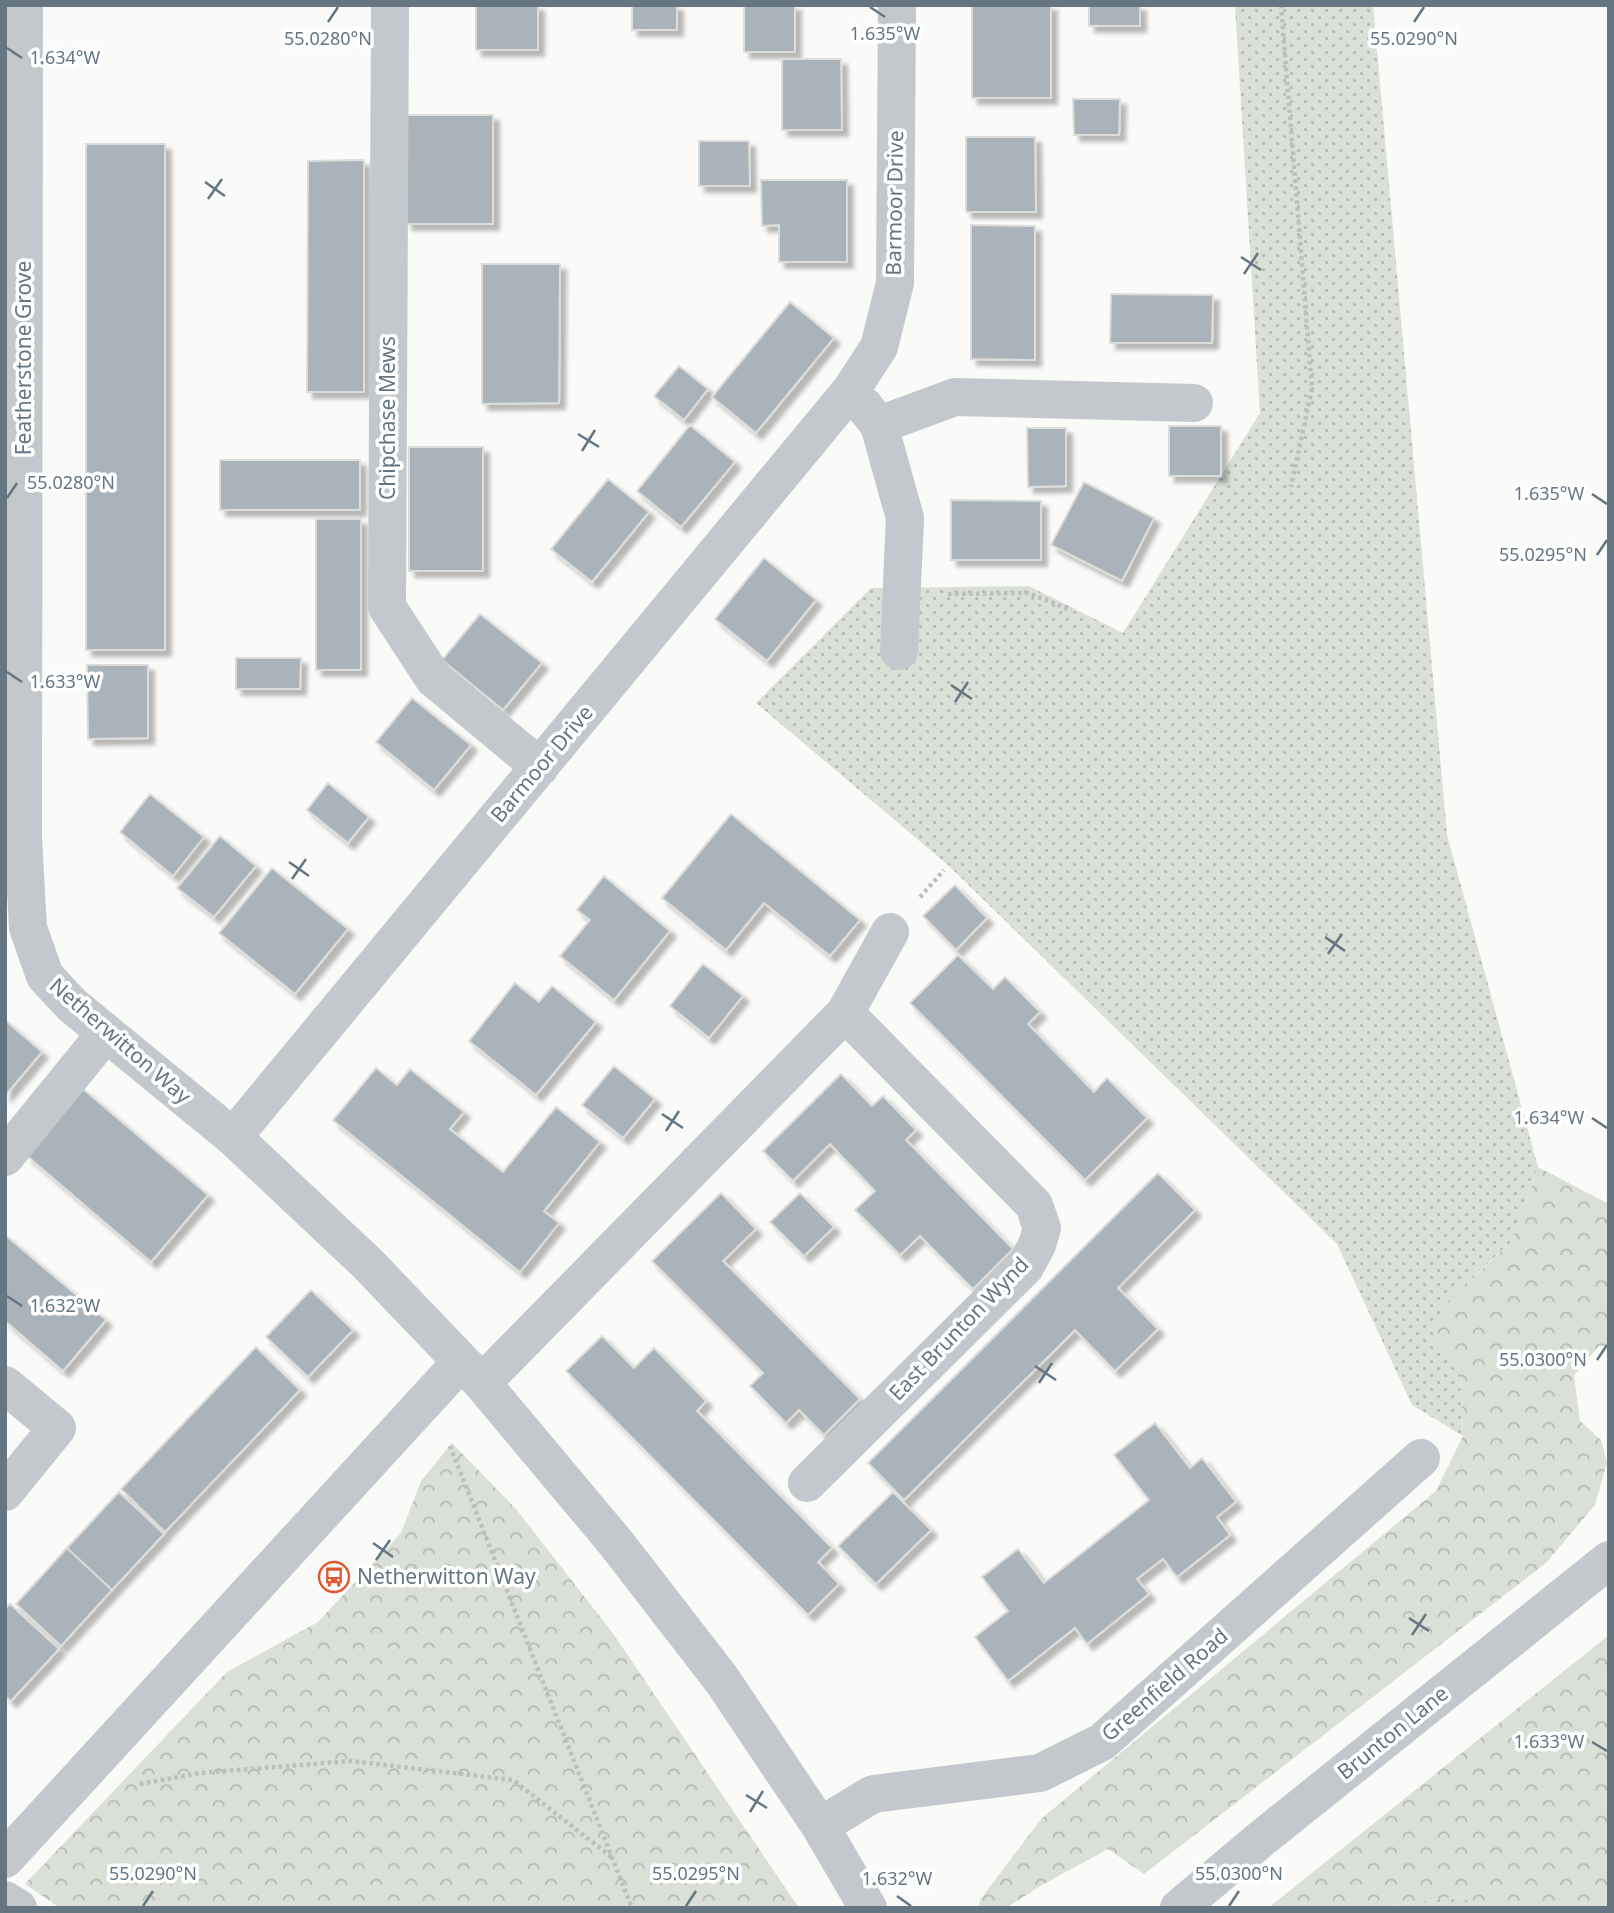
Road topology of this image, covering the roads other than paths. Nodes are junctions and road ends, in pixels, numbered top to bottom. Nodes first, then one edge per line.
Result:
1 (24, 5) edge
2 (390, 5) edge
3 (897, 5) edge
4 (851, 390) junction
5 (1194, 403) dead end
6 (879, 425) junction
7 (899, 651) dead end
8 (540, 767) junction
9 (14, 837) edge
10 (890, 932) dead end
11 (845, 1013) junction
12 (106, 1033) junction
13 (233, 1137) junction
14 (5, 1157) edge
15 (472, 1373) junction
16 (5, 1385) edge
17 (1422, 1458) dead end
18 (807, 1483) dead end
19 (5, 1492) edge
20 (1609, 1560) edge
21 (820, 1826) junction
22 (5, 1859) edge
23 (5, 1900) edge
24 (18, 1908) edge
25 (868, 1908) edge
26 (1179, 1908) edge

1 - 9 street, Featherstone Grove
2 - 8 street, Chipchase Mews
3 - 4 street, Barmoor Drive
4 - 6 street
4 - 8 street, Barmoor Drive
5 - 6 street
6 - 7 street
8 - 13 street, Barmoor Drive
9 - 12 street, Netherwitton Way
10 - 11 street
11 - 15 street
11 - 18 street, East Brunton Wynd
12 - 13 street, Netherwitton Way
12 - 14 street
13 - 15 street, Netherwitton Way
15 - 21 street, Netherwitton Way
15 - 22 street
16 - 19 street
17 - 21 street, Greenfield Road
20 - 26 street, Brunton Lane
21 - 25 street, Netherwitton Way
23 - 24 street

